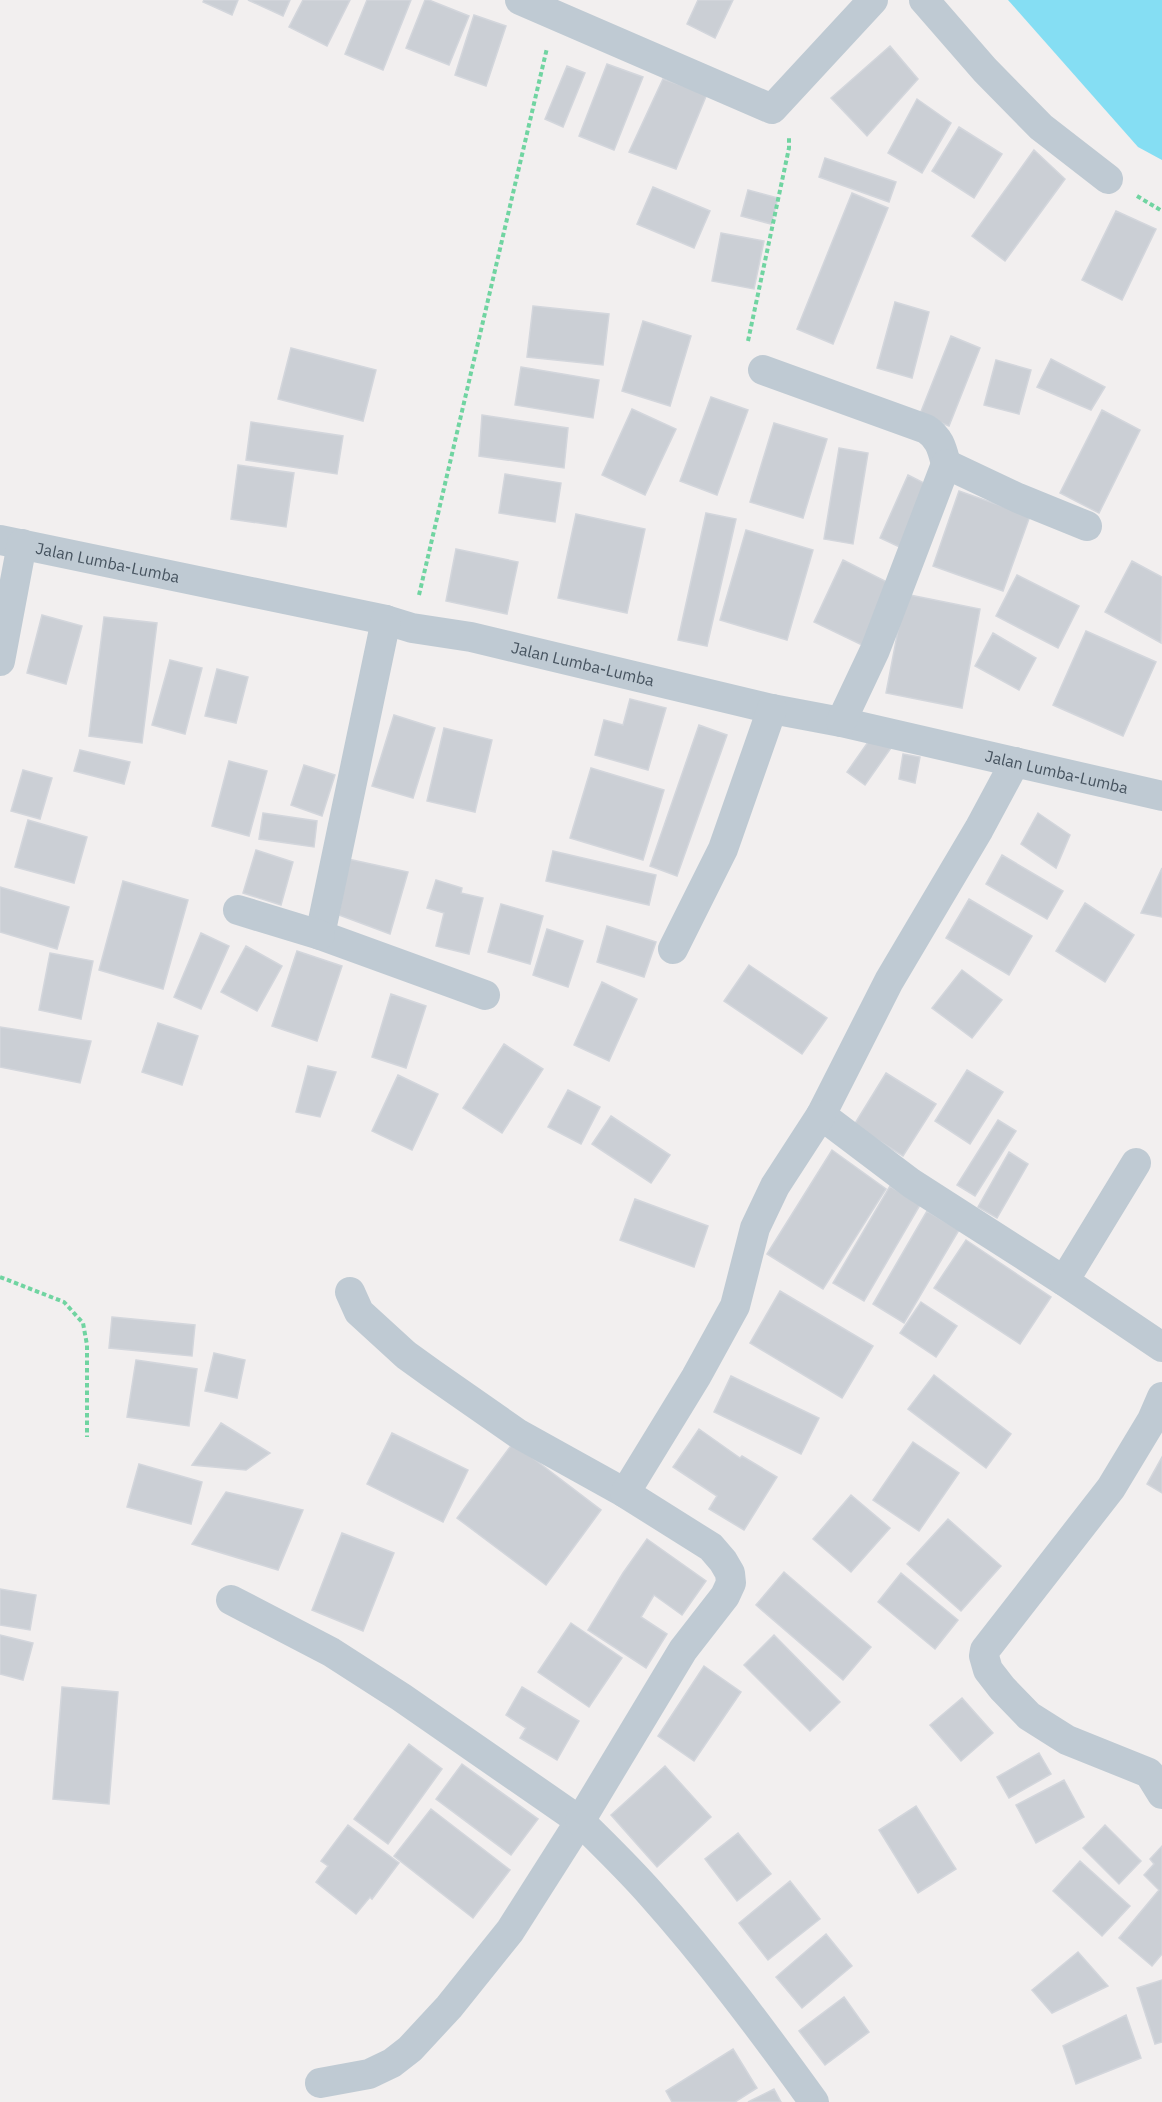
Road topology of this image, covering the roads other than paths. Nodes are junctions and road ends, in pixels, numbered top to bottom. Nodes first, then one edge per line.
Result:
1 (520, 0) edge
2 (873, 0) edge
3 (924, 0) edge
4 (1108, 179) dead end
5 (763, 370) road end
6 (946, 464) junction
7 (1087, 526) dead end
8 (11, 542) edge
9 (399, 624) junction
10 (0, 661) edge
11 (772, 709) junction
12 (841, 722) junction
13 (1015, 762) junction
14 (1162, 796) edge
15 (238, 910) dead end
16 (320, 935) junction
17 (673, 949) dead end
18 (485, 995) dead end
19 (821, 1115) junction
20 (1136, 1163) dead end
21 (1064, 1281) junction
22 (350, 1292) dead end
23 (1162, 1347) edge
24 (1162, 1397) edge
25 (625, 1493) junction
26 (231, 1600) dead end
27 (1162, 1794) edge
28 (580, 1821) junction
29 (320, 2084) dead end
30 (814, 2102) edge

1 - 2 street
3 - 4 street
5 - 6 street
6 - 7 street
6 - 12 street
8 - 9 street, Jalan Lumba-Lumba
8 - 10 street
9 - 11 street, Jalan Lumba-Lumba
9 - 16 street
11 - 12 street, Jalan Lumba-Lumba
11 - 17 street
12 - 13 street, Jalan Lumba-Lumba
13 - 14 street, Jalan Lumba-Lumba
13 - 19 street
15 - 16 street
16 - 18 street
19 - 21 street
19 - 25 street
20 - 21 street
21 - 23 street
22 - 25 street
24 - 27 street
25 - 28 street
26 - 28 street
28 - 29 street
28 - 30 street

